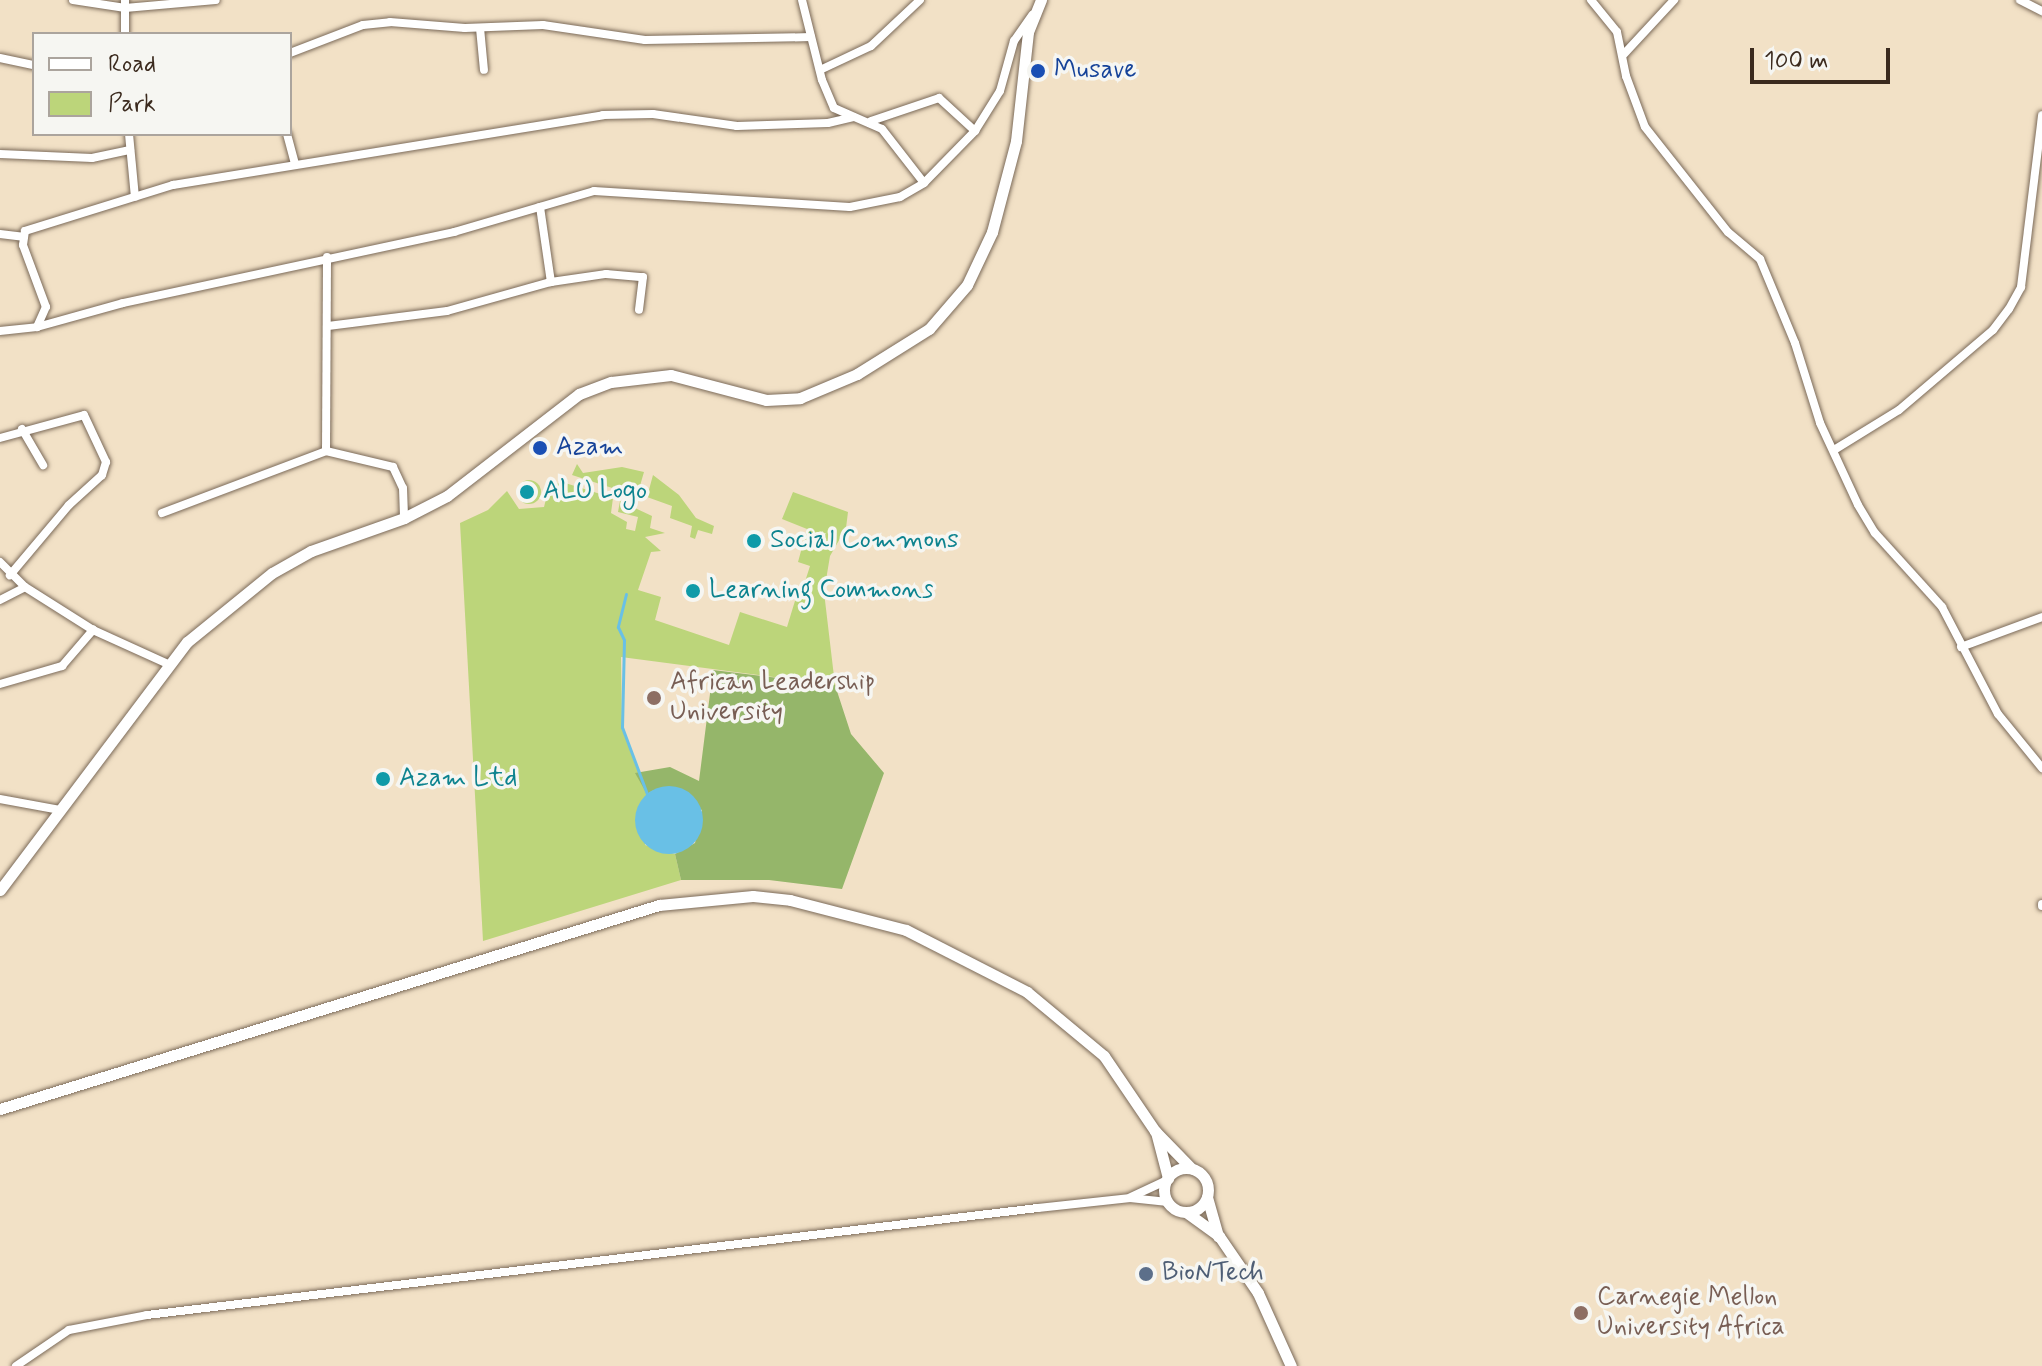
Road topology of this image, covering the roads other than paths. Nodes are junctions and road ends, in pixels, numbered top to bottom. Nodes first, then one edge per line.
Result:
1 (73, 0) edge
2 (216, 0) edge
3 (802, 0) edge
4 (920, 0) edge
5 (1041, 0) edge
6 (1591, 0) edge
7 (1674, 0) edge
8 (2020, 0) edge
9 (125, 4) edge
10 (2042, 11) edge
11 (1032, 15) junction
12 (480, 28) junction
13 (125, 32) edge
14 (811, 37) junction
15 (292, 52) edge
16 (1624, 54) junction
17 (0, 58) edge
18 (32, 65) edge
19 (484, 70) dead end
20 (820, 70) junction
21 (2042, 115) edge
22 (853, 117) junction
23 (871, 121) junction
24 (975, 131) junction
25 (129, 136) edge
26 (288, 136) edge
27 (130, 150) junction
28 (0, 154) edge
29 (295, 163) junction
30 (924, 183) junction
31 (135, 197) junction
32 (540, 207) junction
33 (0, 234) edge
34 (23, 237) junction
35 (327, 257) junction
36 (551, 282) junction
37 (639, 310) dead end
38 (328, 326) junction
39 (37, 327) junction
40 (0, 331) edge
41 (22, 429) junction
42 (0, 438) edge
43 (1834, 450) junction
44 (326, 451) junction
45 (43, 465) dead end
46 (162, 513) dead end
47 (404, 518) junction
48 (0, 562) edge
49 (10, 575) junction
50 (25, 587) junction
51 (0, 600) edge
52 (2042, 617) edge
53 (93, 630) junction
54 (1961, 647) junction
55 (170, 665) junction
56 (0, 684) edge
57 (2042, 768) edge
58 (0, 799) edge
59 (60, 810) junction
60 (0, 890) edge
61 (0, 1109) edge
62 (1155, 1131) junction
63 (1191, 1168) junction
64 (1167, 1180) junction
65 (1207, 1197) junction
66 (1130, 1198) junction
67 (1168, 1202) junction
68 (1186, 1212) junction
69 (1219, 1236) junction
70 (31, 1356) junction
71 (16, 1366) edge
72 (27, 1366) edge
73 (1291, 1366) edge

1 - 9 street
2 - 9 street
3 - 14 street
4 - 20 street
5 - 11 main road
6 - 16 street
7 - 16 street
8 - 10 street
9 - 13 street
11 - 24 street
11 - 47 main road
12 - 14 street
12 - 15 street
12 - 19 street
14 - 20 street
16 - 43 street
17 - 18 street
20 - 22 street
21 - 43 street
22 - 23 street
22 - 29 street
23 - 24 street
23 - 30 street
24 - 30 street
25 - 27 street
26 - 29 street
27 - 28 street
27 - 31 street
29 - 31 street
30 - 32 street
31 - 34 street
32 - 35 street
32 - 36 street
33 - 34 street
34 - 39 street
35 - 38 street
35 - 39 street
36 - 37 street
36 - 38 street
38 - 44 street
39 - 40 street
41 - 42 street
41 - 45 street
41 - 49 street
43 - 54 street
44 - 46 street
44 - 47 street
47 - 55 main road
48 - 49 street
49 - 50 street
50 - 51 street
50 - 53 street
52 - 54 street
53 - 55 street
53 - 56 street
54 - 57 street
55 - 59 main road
58 - 59 street
59 - 60 main road
61 - 62 main road
62 - 63 main road
62 - 64 main road
63 - 64 main road
63 - 65 main road
64 - 66 street
64 - 67 main road
65 - 68 main road
65 - 69 main road
66 - 67 street
66 - 70 street
67 - 68 main road
68 - 69 main road
69 - 73 main road
70 - 71 street
70 - 72 street

